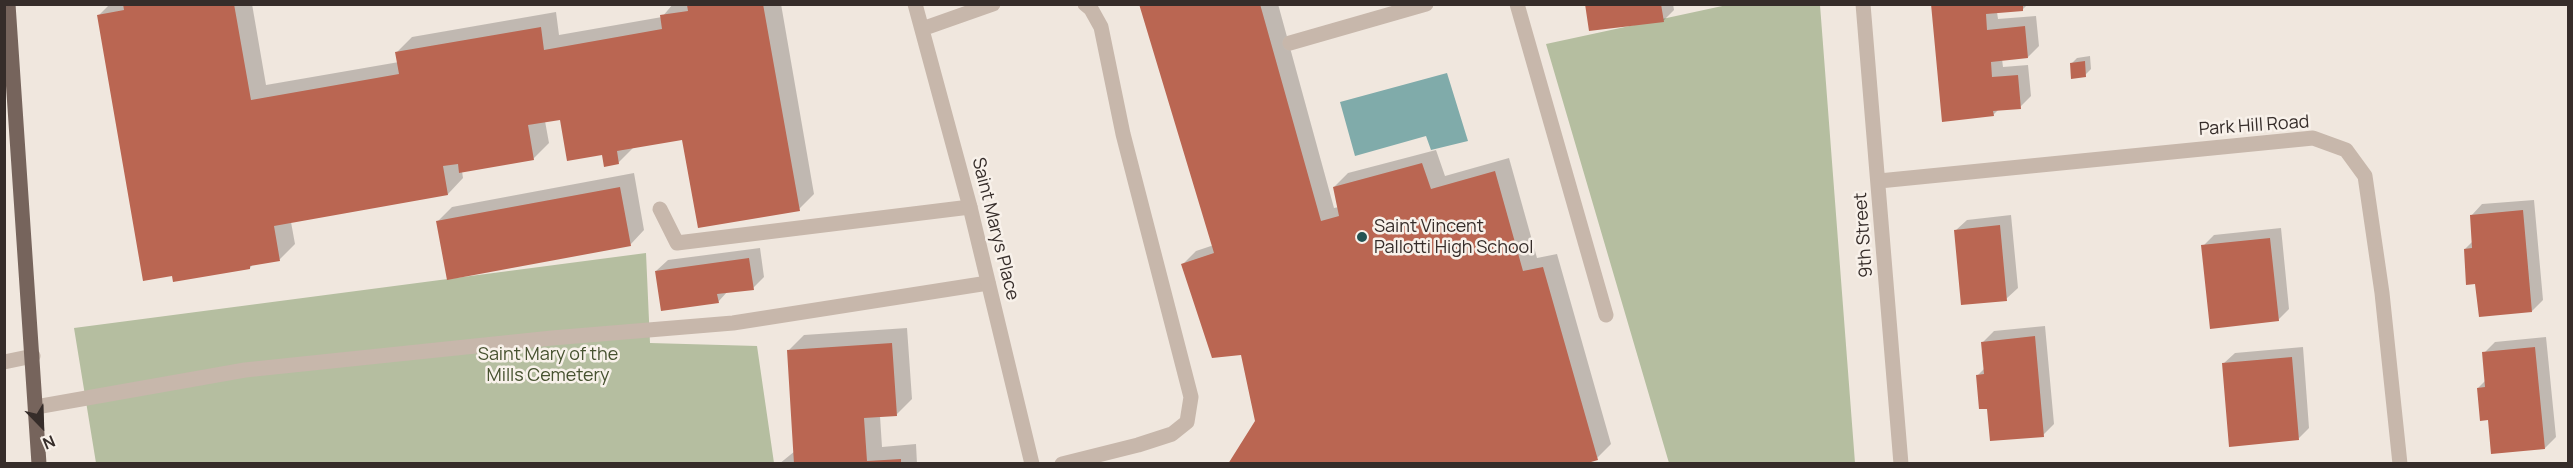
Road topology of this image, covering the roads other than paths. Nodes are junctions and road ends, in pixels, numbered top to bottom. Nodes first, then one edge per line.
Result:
1 (8, 4) edge
2 (915, 4) edge
3 (993, 4) edge
4 (1085, 4) edge
5 (1426, 4) edge
6 (1517, 4) edge
7 (1863, 4) edge
8 (7, 24) edge
9 (922, 29) junction
10 (1290, 43) dead end
11 (1879, 181) junction
12 (970, 207) junction
13 (660, 209) dead end
14 (988, 283) junction
15 (1606, 315) dead end
16 (33, 356) junction
17 (4, 362) edge
18 (36, 407) junction
19 (39, 464) edge
20 (1032, 464) edge
21 (1062, 464) edge
22 (1901, 464) edge
23 (2400, 464) edge

1 - 8 main road
2 - 9 street, Saint Marys Place
3 - 9 street
4 - 21 street
5 - 10 street
6 - 15 street
7 - 11 street, 9th Street
8 - 16 main road
9 - 12 street, Saint Marys Place
11 - 22 street, 9th Street
11 - 23 street, Park Hill Road
12 - 13 street
12 - 14 street, Saint Marys Place
14 - 18 street
14 - 20 street, Saint Marys Place
16 - 17 street
16 - 18 main road
18 - 19 main road

